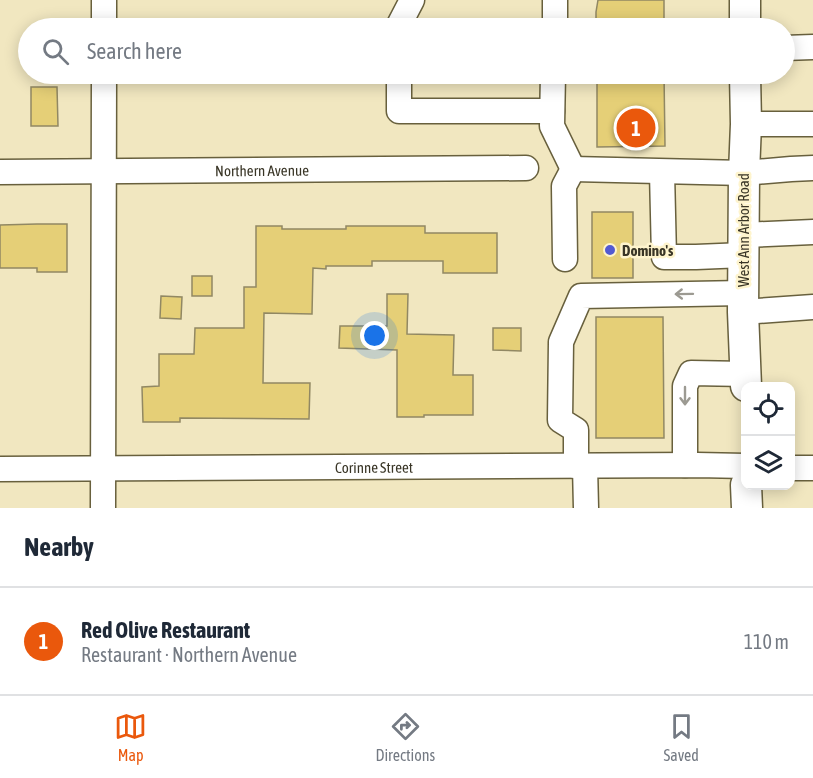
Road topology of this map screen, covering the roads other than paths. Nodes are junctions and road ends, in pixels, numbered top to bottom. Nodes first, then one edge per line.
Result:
1 (104, 0) edge
2 (412, 0) edge
3 (555, 0) edge
4 (744, 0) edge
5 (104, 18) edge
6 (403, 18) edge
7 (555, 18) edge
8 (745, 18) edge
9 (813, 46) edge
10 (795, 47) edge
11 (104, 84) edge
12 (399, 84) edge
13 (553, 84) edge
14 (745, 84) edge
15 (552, 111) junction
16 (746, 124) junction
17 (813, 124) edge
18 (526, 168) dead end
19 (813, 168) edge
20 (573, 169) junction
21 (0, 172) edge
22 (103, 172) junction
23 (662, 172) junction
24 (744, 173) junction
25 (813, 232) edge
26 (744, 245) junction
27 (565, 259) dead end
28 (743, 303) junction
29 (813, 307) edge
30 (746, 380) edge
31 (685, 465) junction
32 (581, 466) junction
33 (741, 466) edge
34 (795, 468) edge
35 (813, 468) edge
36 (0, 469) edge
37 (104, 469) junction
38 (746, 490) edge
39 (103, 508) edge
40 (586, 508) edge
41 (747, 508) edge

1 - 5 street
2 - 6 street
3 - 7 street
4 - 8 main road
9 - 10 street
11 - 22 street
12 - 15 street
13 - 15 street
14 - 16 main road, West Ann Arbor Road
15 - 20 street
16 - 17 street
16 - 24 main road, West Ann Arbor Road
18 - 22 street, Northern Avenue
19 - 24 street
20 - 23 street
20 - 27 street
21 - 22 street, Northern Avenue
22 - 37 street
23 - 24 street
23 - 26 street
24 - 26 main road, West Ann Arbor Road
25 - 26 street
26 - 28 main road, West Ann Arbor Road
28 - 29 street
28 - 30 main road, West Ann Arbor Road
28 -> 32 street
30 -> 31 street
31 - 32 street, Corinne Street
31 - 33 street, Corinne Street
32 - 37 street, Corinne Street
32 - 40 street
34 - 35 street
36 - 37 street, Corinne Street
37 - 39 street
38 - 41 main road

